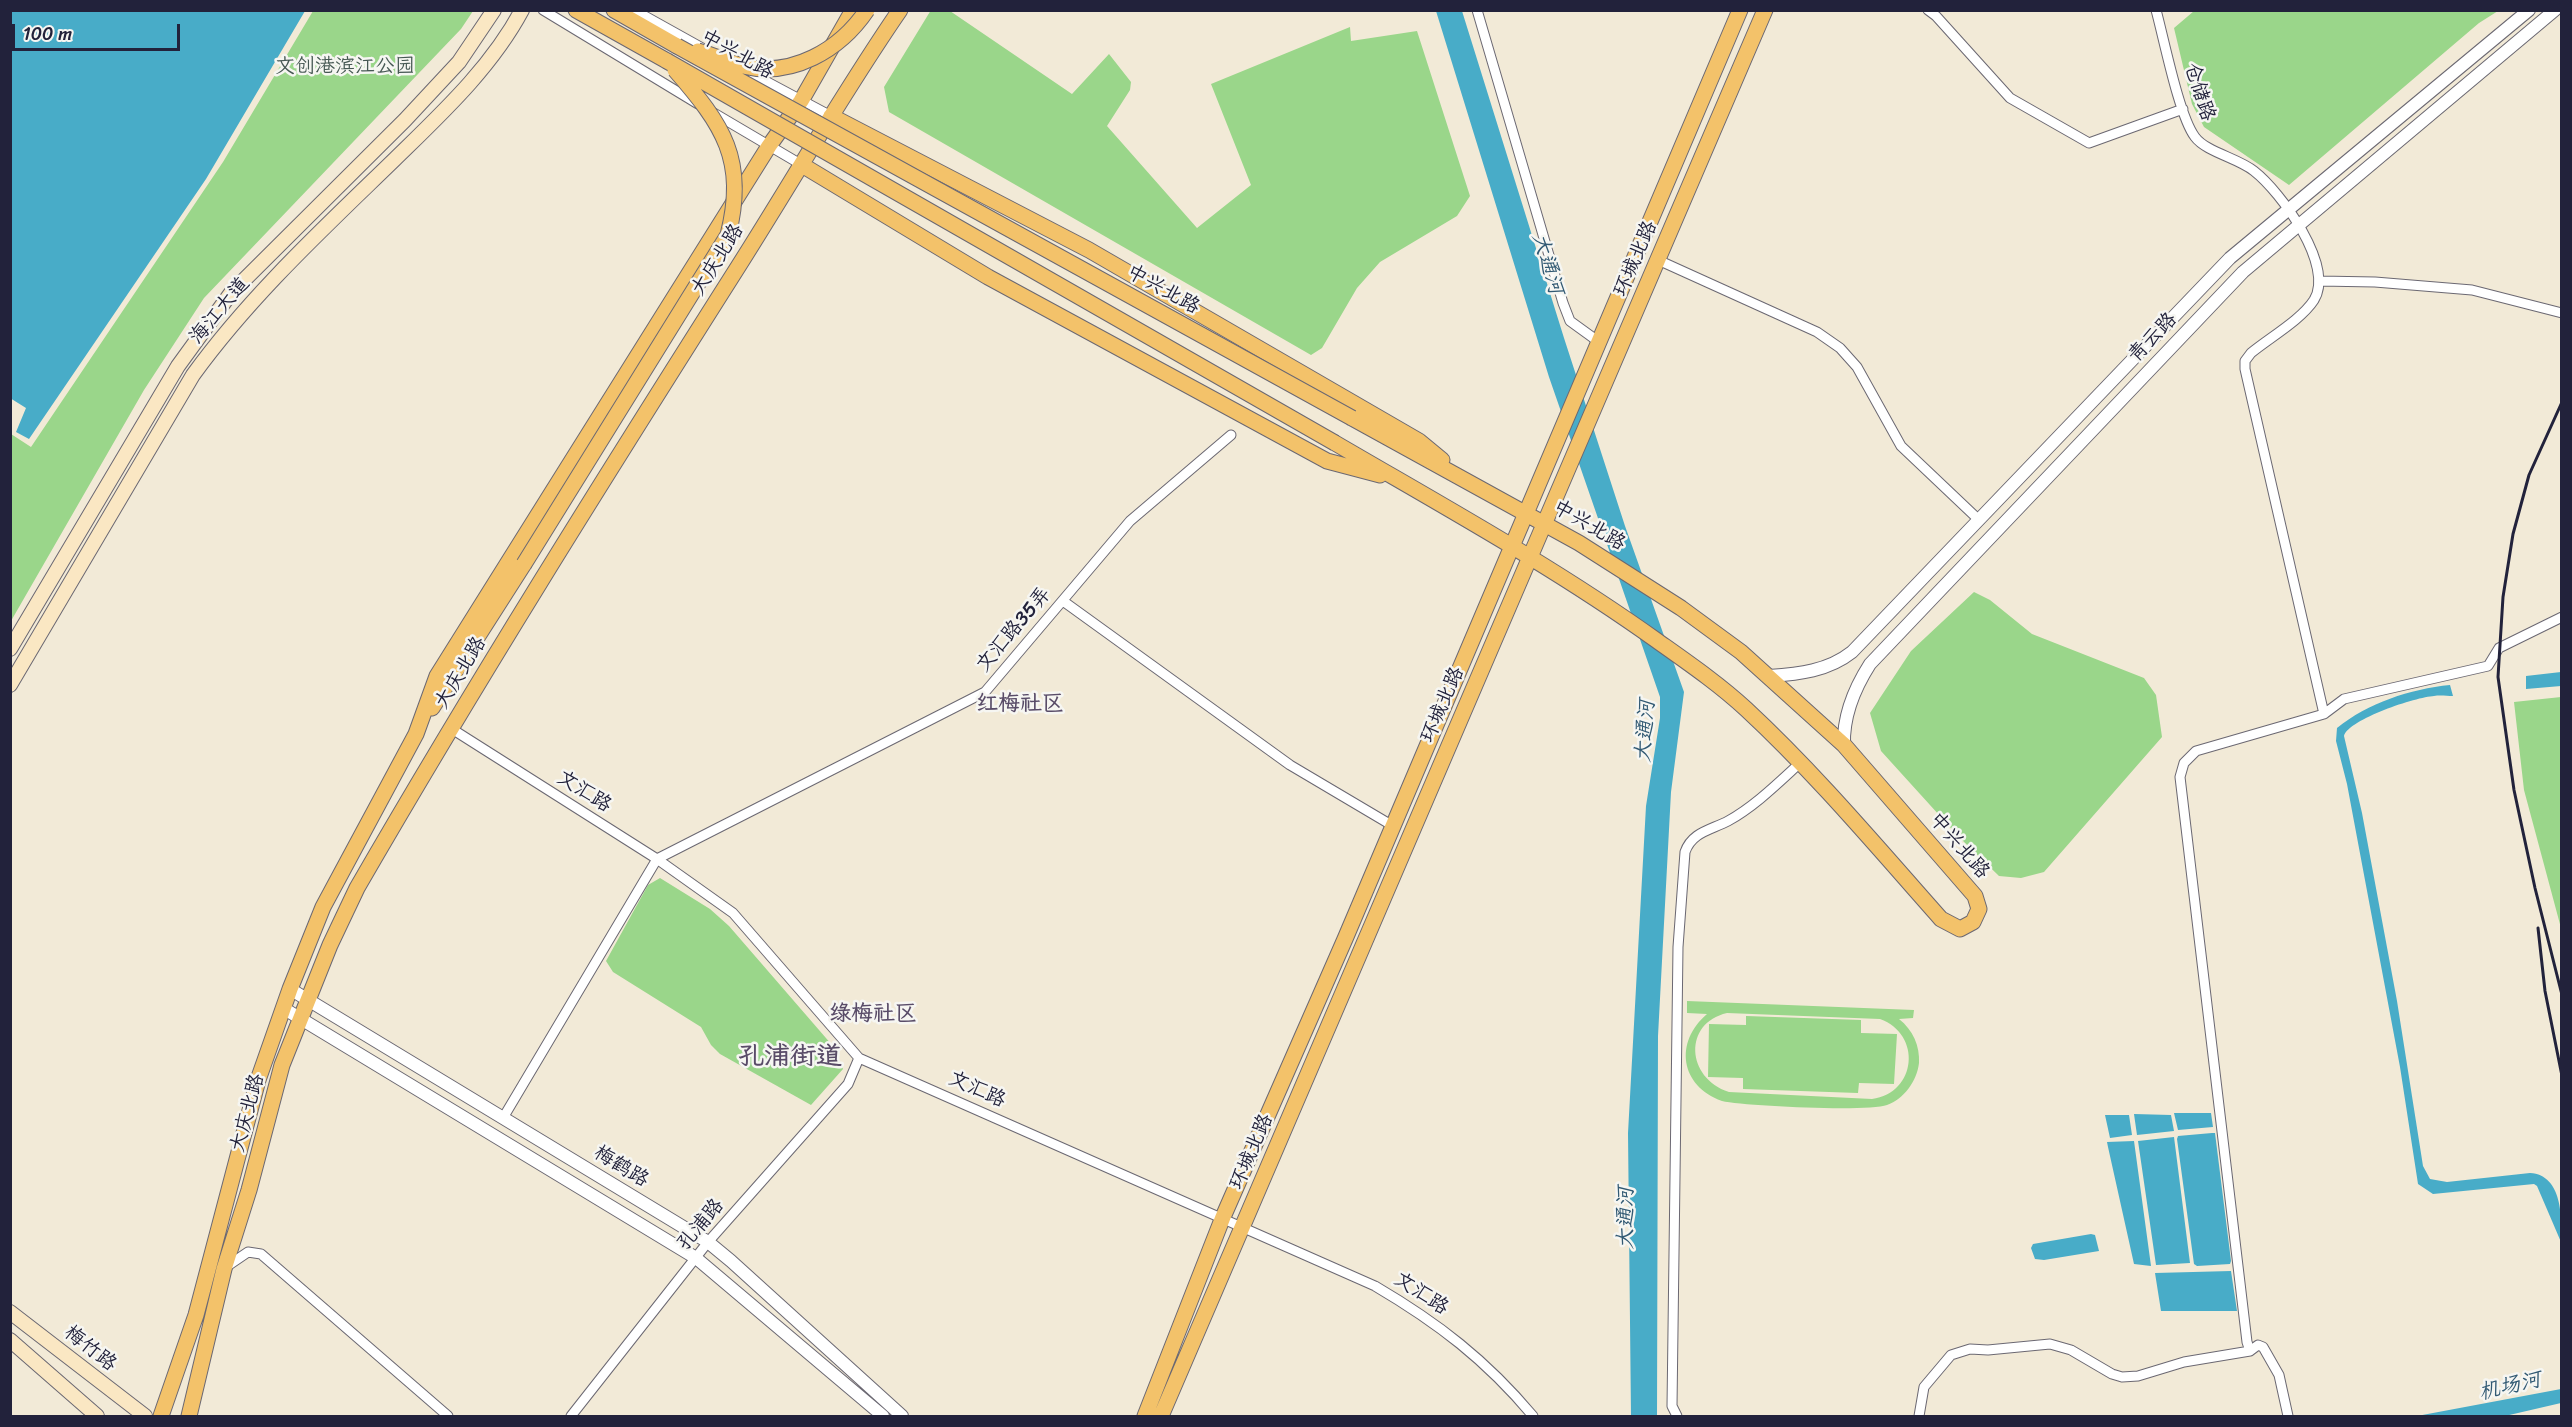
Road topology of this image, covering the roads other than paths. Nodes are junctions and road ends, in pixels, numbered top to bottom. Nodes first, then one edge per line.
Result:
1 (494, 10) edge
2 (522, 10) edge
3 (543, 10) edge
4 (576, 10) edge
5 (614, 10) edge
6 (634, 10) edge
7 (844, 10) edge
8 (853, 10) edge
9 (867, 10) edge
10 (900, 10) edge
11 (1477, 10) edge
12 (1740, 10) edge
13 (1765, 10) edge
14 (1928, 10) edge
15 (2156, 10) edge
16 (2529, 10) edge
17 (2555, 10) edge
18 (841, 31) junction
19 (677, 46) junction
20 (667, 61) junction
21 (801, 101) junction
22 (2183, 109) junction
23 (831, 116) junction
24 (769, 146) junction
25 (802, 165) junction
26 (2289, 209) junction
27 (2298, 226) junction
28 (1658, 260) junction
29 (2320, 281) junction
30 (2562, 313) edge
31 (1599, 342) junction
32 (1231, 435) dead end
33 (1397, 479) junction
34 (1470, 483) junction
35 (1526, 514) junction
36 (1979, 520) junction
37 (1545, 524) junction
38 (1511, 546) junction
39 (1530, 556) junction
40 (1063, 601) junction
41 (2562, 618) edge
42 (10, 649) edge
43 (1769, 676) junction
44 (10, 685) edge
45 (2324, 714) junction
46 (452, 729) junction
47 (416, 734) junction
48 (1844, 745) junction
49 (1800, 763) junction
50 (1393, 826) junction
51 (657, 859) junction
52 (290, 989) junction
53 (307, 999) junction
54 (283, 1008) junction
55 (300, 1019) junction
56 (859, 1058) junction
57 (503, 1118) junction
58 (1222, 1217) junction
59 (1243, 1227) junction
60 (708, 1242) junction
61 (696, 1258) junction
62 (224, 1269) junction
63 (10, 1312) edge
64 (10, 1340) edge
65 (2250, 1351) junction
66 (96, 1416) edge
67 (146, 1416) edge
68 (162, 1416) edge
69 (189, 1416) edge
70 (448, 1416) edge
71 (571, 1416) edge
72 (883, 1416) edge
73 (902, 1416) edge
74 (1144, 1416) edge
75 (1161, 1416) edge
76 (1533, 1416) edge
77 (1677, 1416) edge
78 (1919, 1416) edge
79 (2288, 1416) edge

1 - 42 main road, 海江大道
2 - 44 main road, 海江大道
3 - 24 street
4 - 20 main road, 中兴北路
5 - 19 main road, 中兴北路
6 - 21 street
7 - 18 street
8 - 18 main road, 大庆北路
9 - 19 main road, bridge
10 - 23 main road, 大庆北路
11 - 31 street
12 - 31 main road, 环城北路
13 - 28 main road, 环城北路
14 - 22 street
15 - 22 street, 仓储路
16 - 26 street, 青云路
17 - 27 street, 青云路
18 - 21 main road, 大庆北路
19 - 34 main road, 中兴北路, bridge
20 - 33 main road, 中兴北路, bridge
20 - 47 main road, bridge
21 - 23 street
21 - 24 main road, 大庆北路
22 - 26 street, 仓储路
23 - 25 main road, 大庆北路
23 - 34 main road
24 - 25 street
24 - 47 main road, 大庆北路
25 - 33 main road
25 - 46 main road, 大庆北路
26 - 27 street, 仓储路
26 - 36 street, 青云路
27 - 29 street, 仓储路
27 - 48 street, 青云路
28 - 36 street
28 - 37 main road, 环城北路
29 - 30 street
29 - 45 street
31 - 35 main road, 环城北路
32 - 40 street, 文汇路35弄
33 - 38 main road, 中兴北路
34 - 35 main road, 中兴北路
35 - 37 main road, 中兴北路
35 - 38 main road, 环城北路
36 - 43 street, 青云路
37 - 39 main road, 环城北路
37 - 43 main road, 中兴北路
38 - 39 main road, 中兴北路
38 - 50 main road, 环城北路
39 - 49 main road, 中兴北路
39 - 59 main road, 环城北路
40 - 50 street
40 - 51 street, 文汇路35弄
41 - 45 street
43 - 48 main road, 中兴北路
45 - 65 street
46 - 51 street, 文汇路
46 - 53 main road, 大庆北路
47 - 52 main road, 大庆北路
48 - 49 main road, 中兴北路
49 - 77 street
50 - 58 main road, 环城北路
51 - 56 street, 文汇路
51 - 57 street
52 - 53 street, 梅鹤路
52 - 54 main road, 大庆北路
53 - 55 main road, 大庆北路
53 - 57 street, 梅鹤路
54 - 55 street, 梅鹤路
54 - 68 main road, 大庆北路
55 - 61 street, 梅鹤路
55 - 62 main road, 大庆北路
56 - 58 street, 文汇路
56 - 60 street, 孔浦路
57 - 60 street, 梅鹤路
58 - 59 street, 文汇路
58 - 74 main road, 环城北路
59 - 75 main road, 环城北路
59 - 76 street, 文汇路
60 - 61 street, 孔浦路
60 - 73 street, 梅鹤路
61 - 71 street, 孔浦路
61 - 72 street, 梅鹤路
62 - 69 main road, 大庆北路
62 - 70 street
63 - 67 main road, 梅竹路
64 - 66 main road
65 - 78 street
65 - 79 street

